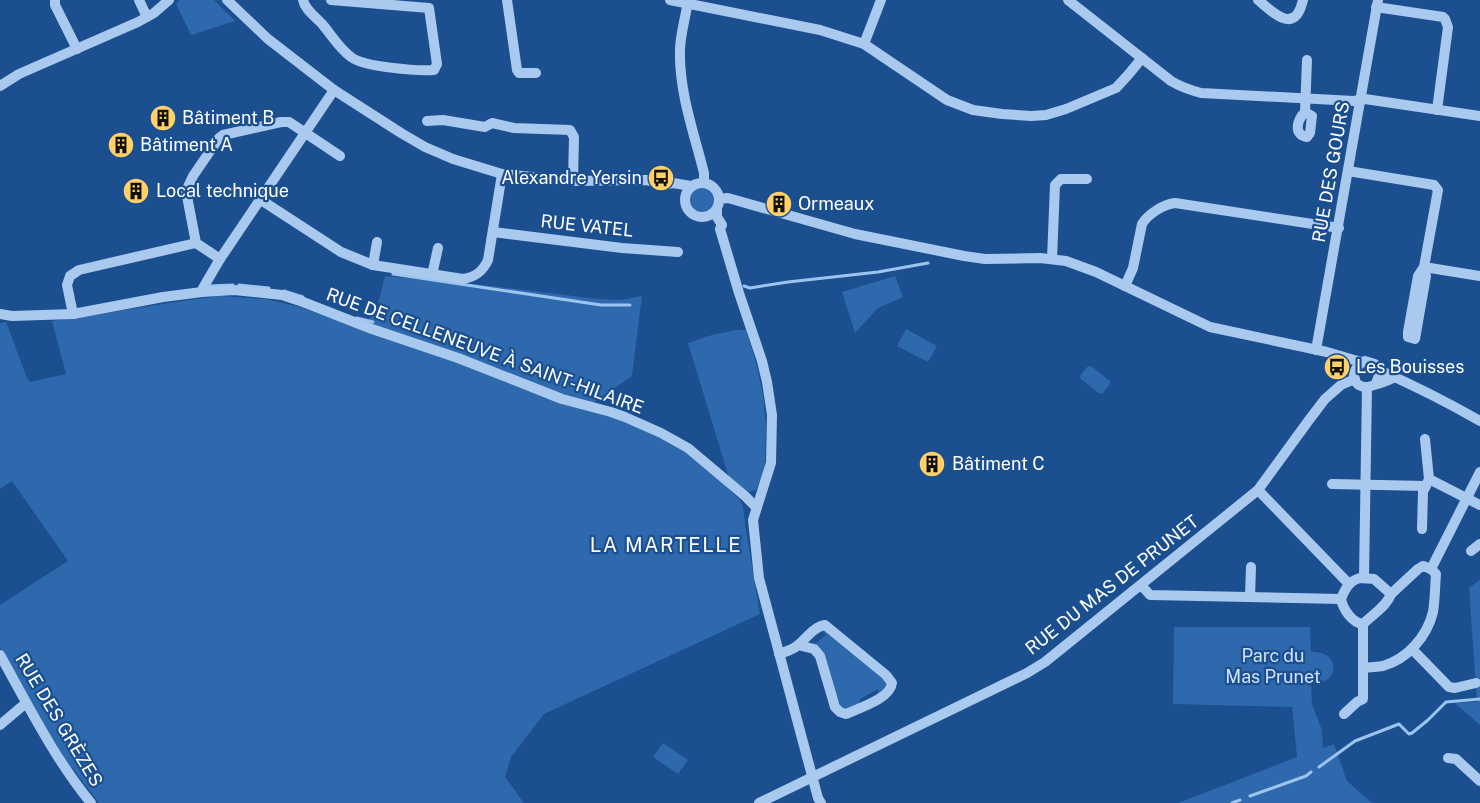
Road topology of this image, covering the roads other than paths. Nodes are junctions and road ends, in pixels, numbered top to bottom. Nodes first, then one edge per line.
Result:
1 (55, 0) edge
2 (139, 0) edge
3 (169, 0) edge
4 (227, 0) edge
5 (303, 0) edge
6 (331, 0) edge
7 (507, 0) edge
8 (670, 0) edge
9 (881, 0) edge
10 (1068, 0) edge
11 (1258, 0) edge
12 (1303, 0) edge
13 (688, 2) edge
14 (429, 4) edge
15 (1377, 4) edge
16 (147, 16) junction
17 (864, 44) junction
18 (77, 49) junction
19 (1142, 58) junction
20 (1307, 60) dead end
21 (536, 73) dead end
22 (0, 86) edge
23 (334, 90) junction
24 (1305, 98) junction
25 (1360, 100) junction
26 (1437, 110) junction
27 (1305, 112) dead end
28 (1480, 116) edge
29 (427, 122) dead end
30 (306, 132) junction
31 (340, 156) dead end
32 (1348, 171) junction
33 (502, 174) junction
34 (1087, 179) dead end
35 (573, 181) junction
36 (704, 183) junction
37 (668, 184) junction
38 (691, 186) junction
39 (685, 198) junction
40 (261, 200) junction
41 (718, 204) junction
42 (705, 218) junction
43 (1339, 228) junction
44 (720, 229) junction
45 (493, 232) junction
46 (377, 242) dead end
47 (196, 243) junction
48 (438, 248) dead end
49 (678, 252) dead end
50 (1052, 259) junction
51 (220, 260) junction
52 (373, 265) junction
53 (1424, 267) junction
54 (432, 275) junction
55 (1480, 276) edge
56 (1125, 285) junction
57 (202, 292) junction
58 (0, 314) edge
59 (73, 314) junction
60 (1316, 350) junction
61 (1345, 358) junction
62 (1361, 362) junction
63 (1379, 370) junction
64 (1354, 376) junction
65 (1393, 378) junction
66 (1371, 385) junction
67 (1480, 421) edge
68 (1425, 440) dead end
69 (1480, 472) edge
70 (1427, 482) junction
71 (1332, 484) dead end
72 (1365, 484) junction
73 (1258, 490) junction
74 (1467, 498) junction
75 (1480, 505) edge
76 (756, 507) junction
77 (1422, 529) dead end
78 (1251, 567) dead end
79 (1431, 568) junction
80 (1364, 578) junction
81 (1349, 584) junction
82 (1141, 585) junction
83 (1391, 594) junction
84 (1250, 597) junction
85 (1341, 599) junction
86 (1363, 624) junction
87 (798, 645) junction
88 (1412, 649) junction
89 (0, 654) edge
90 (778, 654) junction
91 (1364, 668) junction
92 (1476, 683) dead end
93 (26, 702) junction
94 (1344, 714) dead end
95 (0, 725) edge
96 (1448, 758) dead end
97 (813, 777) junction
98 (1480, 781) edge
99 (90, 802) edge
100 (759, 803) edge
101 (821, 803) edge

1 - 18 street
2 - 16 street
3 - 16 street
4 - 23 street
5 - 14 street
6 - 14 street
7 - 21 street
8 - 13 street
9 - 17 street
10 - 19 street
11 - 12 street
13 - 17 street
13 - 36 street
15 - 25 street, RUE DES GOURS
15 - 26 street
16 - 18 street
17 - 19 street
18 - 22 street
19 - 24 street
20 - 24 street
23 - 30 street
23 - 33 street
24 - 25 street
24 - 27 street
25 - 26 street
25 - 32 street, RUE DES GOURS
26 - 28 street
29 - 35 street
30 - 31 street
30 - 40 street
30 - 47 street
32 - 43 street, RUE DES GOURS
32 - 53 street
33 - 35 street
33 - 45 street
34 - 50 street
35 - 37 street
36 - 38 street
36 - 41 street
37 - 38 street
37 - 39 street
38 - 39 street
39 - 42 street
40 - 51 street
40 - 52 street
41 - 42 street
41 - 44 street
41 - 50 street
42 - 44 street
43 - 56 street
43 - 60 street, RUE DES GOURS
44 - 76 street
45 - 49 street, RUE VATEL
45 - 54 street
46 - 52 street
47 - 51 street
47 - 59 street
48 - 54 street
50 - 56 street
51 - 57 street
52 - 54 street
53 - 53 street
53 - 55 street
56 - 60 street
57 - 59 street, RUE DE CELLENEUVE À SAINT-HILAIRE
57 - 76 street, RUE DE CELLENEUVE À SAINT-HILAIRE
58 - 59 street, RUE DE CELLENEUVE À SAINT-HILAIRE
60 - 61 street
61 - 62 street
61 - 64 street
62 - 63 street
62 - 64 street
63 - 65 street
63 - 66 street
64 - 66 street
64 - 73 street, RUE DU MAS DE PRUNET
65 - 66 street
65 - 67 street
66 - 72 street
68 - 70 street
69 - 74 street
70 - 72 street
70 - 74 street
70 - 77 street
71 - 72 street
72 - 80 street
73 - 81 street
73 - 82 street, RUE DU MAS DE PRUNET
74 - 75 street
74 - 79 street
76 - 90 street
78 - 84 street
79 - 83 street
79 - 88 street
80 - 81 street
80 - 83 street
81 - 85 street
82 - 84 street
82 - 97 street, RUE DU MAS DE PRUNET
83 - 86 street
84 - 85 street
85 - 86 street
86 - 91 street
87 - 87 street
87 - 90 street
88 - 91 street
88 - 92 street
89 - 93 street, RUE DES GRÈZES
90 - 97 street
91 - 94 street
93 - 95 street
93 - 99 street, RUE DES GRÈZES
96 - 98 street
97 - 100 street, RUE DU MAS DE PRUNET
97 - 101 street

